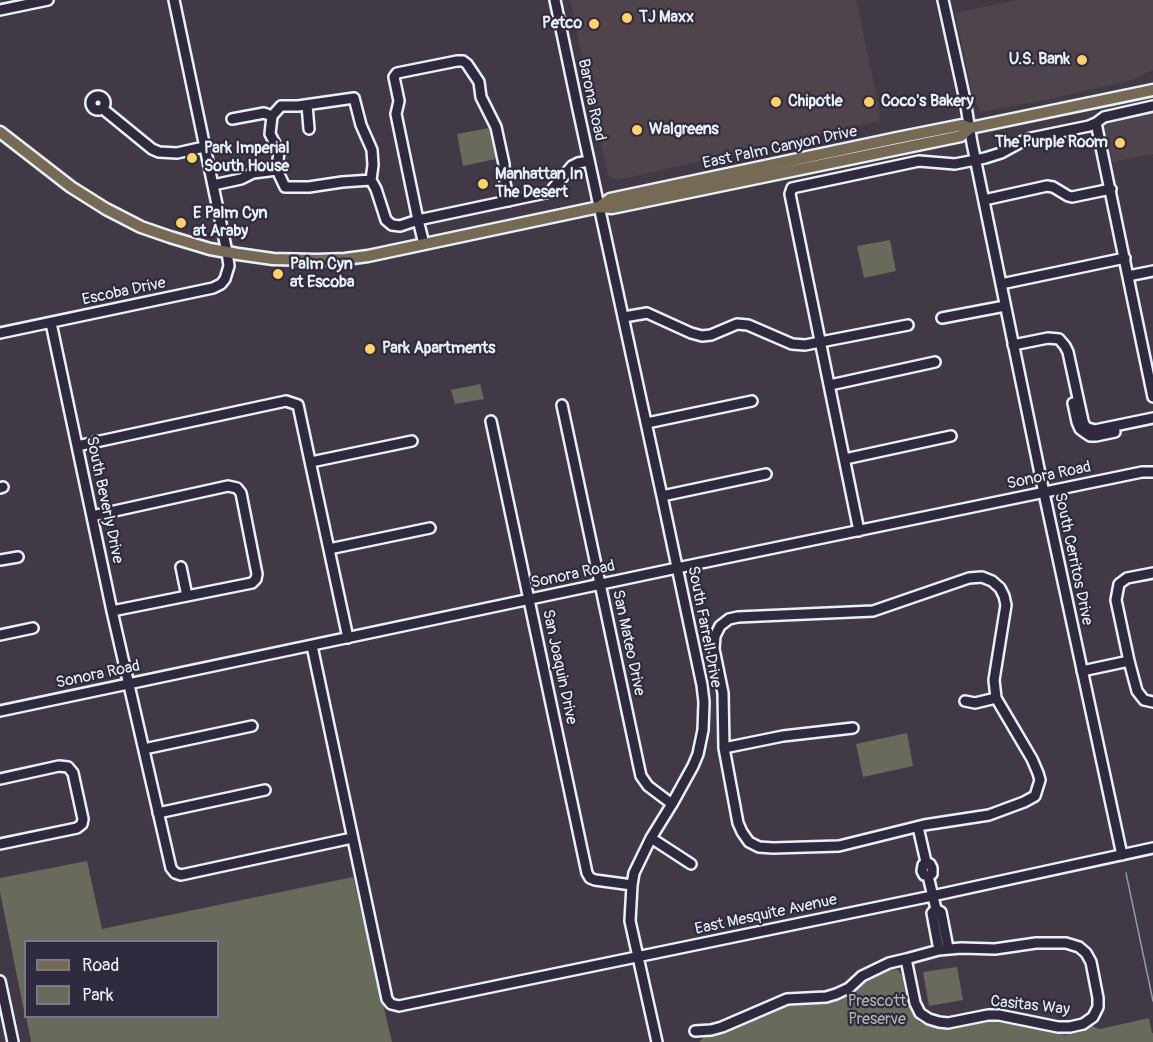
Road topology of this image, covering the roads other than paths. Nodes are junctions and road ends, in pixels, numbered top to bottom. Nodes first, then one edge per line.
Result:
1 (48, 0) edge
2 (174, 0) edge
3 (555, 0) edge
4 (943, 0) edge
5 (0, 10) edge
6 (1153, 83) edge
7 (1148, 91) edge
8 (307, 105) junction
9 (1153, 106) edge
10 (103, 109) dead end
11 (272, 116) junction
12 (232, 119) dead end
13 (1096, 123) junction
14 (970, 128) junction
15 (309, 129) dead end
16 (0, 132) edge
17 (204, 147) junction
18 (589, 160) junction
19 (976, 160) junction
20 (277, 170) junction
21 (371, 180) junction
22 (213, 185) junction
23 (1111, 189) junction
24 (984, 200) junction
25 (509, 201) junction
26 (599, 207) junction
27 (418, 220) junction
28 (424, 244) junction
29 (227, 252) junction
30 (1125, 258) junction
31 (1153, 271) edge
32 (1128, 276) junction
33 (1001, 284) junction
34 (1005, 306) junction
35 (624, 316) junction
36 (942, 318) dead end
37 (51, 323) junction
38 (908, 325) dead end
39 (0, 333) edge
40 (820, 342) junction
41 (1014, 348) junction
42 (1149, 353) edge
43 (934, 362) dead end
44 (830, 385) junction
45 (1153, 397) edge
46 (752, 401) dead end
47 (562, 405) dead end
48 (1153, 418) edge
49 (491, 421) dead end
50 (647, 423) junction
51 (1153, 424) edge
52 (951, 436) dead end
53 (412, 441) dead end
54 (77, 446) junction
55 (845, 459) junction
56 (311, 462) junction
57 (1153, 472) edge
58 (766, 474) dead end
59 (1044, 493) junction
60 (662, 496) junction
61 (92, 516) junction
62 (430, 528) dead end
63 (859, 531) junction
64 (329, 549) junction
65 (18, 556) dead end
66 (0, 560) edge
67 (181, 567) dead end
68 (677, 568) junction
69 (1153, 573) edge
70 (601, 585) junction
71 (187, 596) junction
72 (530, 600) junction
73 (112, 611) junction
74 (33, 628) dead end
75 (0, 635) edge
76 (348, 638) junction
77 (312, 646) junction
78 (1129, 661) junction
79 (1082, 671) junction
80 (128, 684) junction
81 (996, 698) junction
82 (965, 701) dead end
83 (1153, 702) edge
84 (0, 711) edge
85 (252, 726) dead end
86 (853, 728) dead end
87 (724, 748) junction
88 (144, 749) junction
89 (0, 779) edge
90 (265, 790) dead end
91 (672, 804) junction
92 (158, 813) junction
93 (918, 827) junction
94 (352, 838) junction
95 (651, 838) junction
96 (0, 844) edge
97 (1153, 848) edge
98 (1122, 855) junction
99 (692, 864) dead end
100 (632, 885) junction
101 (932, 896) junction
102 (944, 949) junction
103 (638, 957) junction
104 (906, 958) junction
105 (0, 981) edge
106 (695, 1031) dead end
107 (13, 1042) edge
108 (657, 1042) edge

1 - 5 street
2 - 17 street, Escoba Drive
3 - 18 street, Barona Road
4 - 14 street, South Cerritos Drive
6 - 7 main road
7 - 14 main road, East Palm Canyon Drive
8 - 11 street
8 - 15 street
8 - 21 street
9 - 13 street
10 - 17 street
11 - 12 street
11 - 20 street
13 - 19 street
13 - 23 street
14 - 19 street, South Cerritos Drive
14 - 26 main road, East Palm Canyon Drive
16 - 29 main road, East Palm Canyon Drive
17 - 22 street, Escoba Drive
18 - 25 street
18 - 26 street, Barona Road
19 - 24 street, South Cerritos Drive
19 - 40 street
20 - 21 street
20 - 22 street
21 - 27 street
22 - 29 street, Escoba Drive
23 - 24 street
23 - 30 street
24 - 33 street, South Cerritos Drive
25 - 27 street
25 - 27 street
26 - 28 main road, East Palm Canyon Drive
26 - 35 street, South Farrell Drive
27 - 28 street
28 - 29 main road, East Palm Canyon Drive
29 - 37 street, Escoba Drive
30 - 32 street
30 - 33 street
31 - 32 street
32 - 42 street
33 - 34 street, South Cerritos Drive
34 - 36 street
34 - 41 street, South Cerritos Drive
35 - 40 street
35 - 50 street, South Farrell Drive
37 - 39 street, Escoba Drive
37 - 54 street, South Beverly Drive
38 - 40 street
40 - 44 street
41 - 48 street
41 - 51 street
41 - 59 street, South Cerritos Drive
42 - 45 street
43 - 44 street
44 - 55 street
46 - 50 street
47 - 70 street, San Mateo Drive
49 - 72 street, San Joaquin Drive
50 - 60 street, South Farrell Drive
52 - 55 street
53 - 56 street
54 - 56 street
54 - 61 street, South Beverly Drive
55 - 63 street
56 - 64 street
57 - 59 street, Sonora Road
58 - 60 street
59 - 63 street, Sonora Road
59 - 79 street, South Cerritos Drive
60 - 68 street, South Farrell Drive
61 - 71 street
61 - 73 street, South Beverly Drive
62 - 64 street
63 - 68 street, Sonora Road
64 - 76 street
65 - 66 street
67 - 71 street
68 - 70 street, Sonora Road
68 - 91 street, South Farrell Drive
69 - 78 street
70 - 72 street, Sonora Road
70 - 91 street, San Mateo Drive
71 - 73 street
72 - 76 street, Sonora Road
72 - 100 street, San Joaquin Drive
73 - 80 street, South Beverly Drive
74 - 75 street
76 - 77 street, Sonora Road
77 - 80 street, Sonora Road
77 - 94 street
78 - 79 street
78 - 83 street
79 - 98 street, South Cerritos Drive
80 - 84 street, Sonora Road
80 - 88 street, South Beverly Drive
81 - 82 street
81 - 87 street
81 - 93 street
85 - 88 street
86 - 87 street
87 - 93 street
88 - 92 street, South Beverly Drive
89 - 96 street
90 - 92 street
91 - 95 street, South Farrell Drive
92 - 94 street, South Beverly Drive
93 - 101 street
94 - 103 street, East Mesquite Avenue
95 - 99 street
95 - 100 street, South Farrell Drive
97 - 98 street, East Mesquite Avenue
98 - 101 street, East Mesquite Avenue
100 - 103 street, South Farrell Drive
101 - 102 street
101 - 103 street, East Mesquite Avenue
102 - 104 street, Casitas Way
102 - 104 street, Casitas Way
103 - 108 street, South Farrell Drive
104 - 106 street, Casitas Way
105 - 107 street

